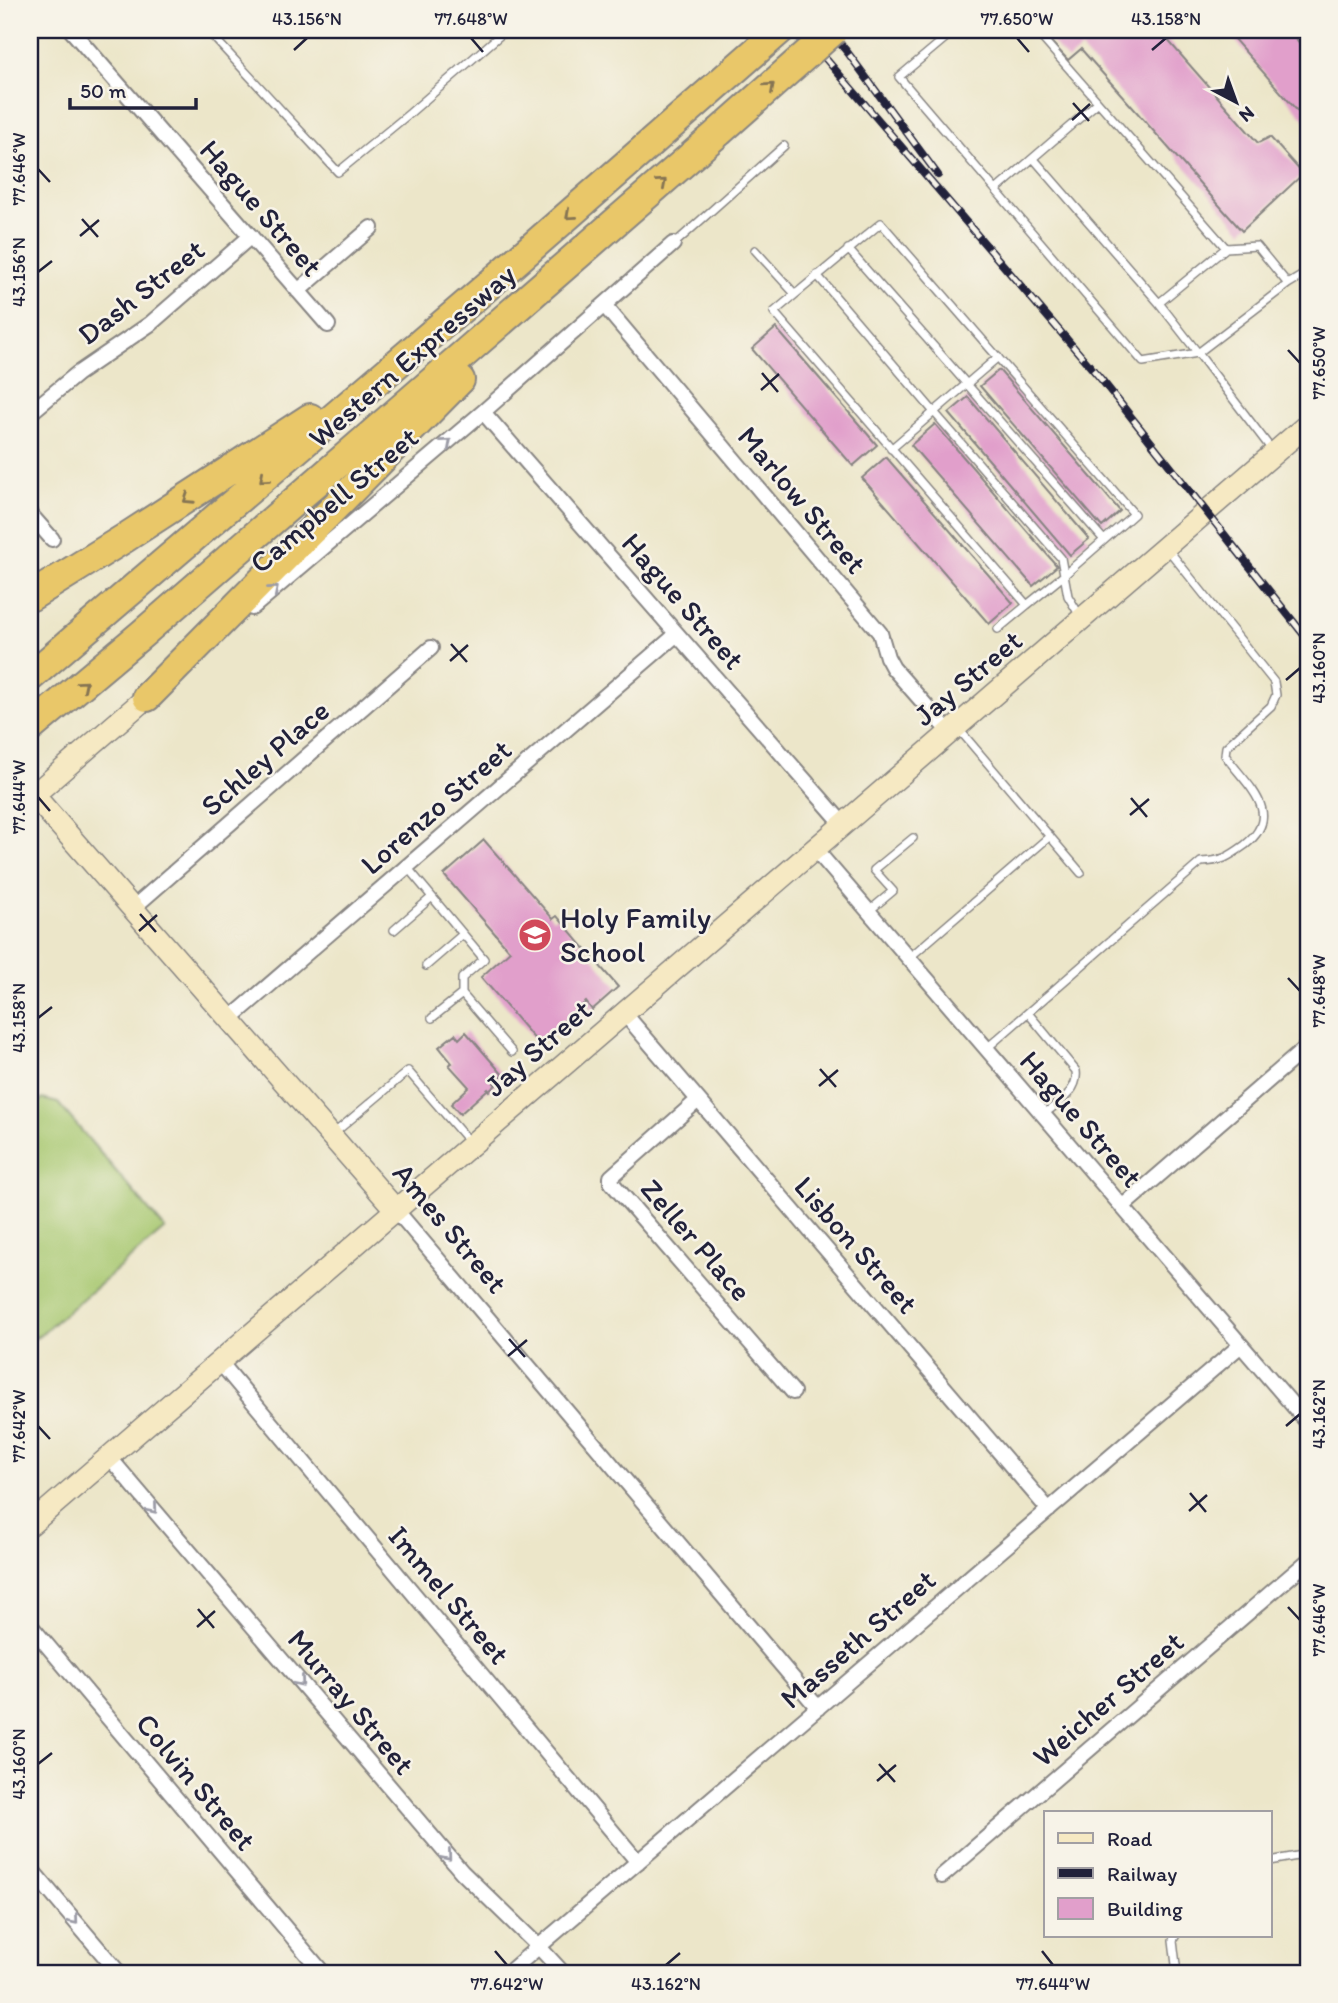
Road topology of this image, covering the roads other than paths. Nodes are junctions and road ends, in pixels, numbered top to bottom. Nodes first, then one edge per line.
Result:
1 (71, 30) edge
2 (207, 30) edge
3 (506, 30) edge
4 (780, 30) edge
5 (834, 30) edge
6 (955, 30) edge
7 (1035, 30) edge
8 (1097, 103) junction
9 (784, 146) dead end
10 (1033, 158) junction
11 (996, 190) junction
12 (627, 213) junction
13 (371, 228) dead end
14 (251, 236) junction
15 (673, 244) joint
16 (1226, 248) junction
17 (848, 249) junction
18 (755, 250) dead end
19 (1308, 272) edge
20 (817, 275) junction
21 (1288, 284) junction
22 (483, 290) junction
23 (299, 291) junction
24 (794, 294) junction
25 (1159, 303) junction
26 (604, 305) junction
27 (328, 326) dead end
28 (1198, 354) junction
29 (998, 357) junction
30 (967, 384) junction
31 (483, 412) junction
32 (934, 412) junction
33 (30, 413) edge
34 (1308, 424) edge
35 (891, 449) junction
36 (1274, 453) junction
37 (30, 514) edge
38 (52, 539) dead end
39 (1104, 540) junction
40 (1166, 547) junction
41 (1063, 576) junction
42 (30, 597) edge
43 (1027, 606) junction
44 (1082, 620) junction
45 (998, 629) dead end
46 (677, 634) junction
47 (432, 648) dead end
48 (30, 677) edge
49 (147, 697) junction
50 (30, 728) edge
51 (953, 730) junction
52 (31, 795) edge
53 (843, 824) junction
54 (1050, 836) junction
55 (912, 838) dead end
56 (814, 849) junction
57 (407, 867) junction
58 (1080, 873) dead end
59 (432, 897) junction
60 (133, 908) junction
61 (869, 912) junction
62 (394, 930) dead end
63 (463, 934) junction
64 (909, 958) junction
65 (426, 965) dead end
66 (462, 994) junction
67 (624, 1013) junction
68 (1028, 1013) junction
69 (432, 1018) dead end
70 (230, 1019) junction
71 (1308, 1046) edge
72 (986, 1049) junction
73 (512, 1052) dead end
74 (698, 1100) junction
75 (1043, 1115) junction
76 (331, 1136) junction
77 (472, 1144) junction
78 (1122, 1207) junction
79 (396, 1210) junction
80 (1241, 1345) junction
81 (219, 1361) junction
82 (793, 1392) dead end
83 (1308, 1423) edge
84 (109, 1457) junction
85 (1049, 1510) junction
86 (30, 1525) edge
87 (1308, 1561) edge
88 (30, 1625) edge
89 (818, 1708) junction
90 (1308, 1854) edge
91 (1272, 1861) edge
92 (638, 1862) junction
93 (30, 1868) edge
94 (942, 1876) dead end
95 (1175, 1937) edge
96 (539, 1947) junction
97 (119, 1973) edge
98 (323, 1973) edge
99 (508, 1973) edge
100 (563, 1973) edge
101 (1177, 1973) edge

1 - 14 street, Hague Street
2 - 3 lane
4 -> 22 highway, Western Expressway
12 -> 5 highway, Western Expressway, bridge
6 - 11 lane
7 - 8 lane
8 - 10 lane
8 - 16 lane
9 - 15 lane
10 - 11 lane
10 - 25 lane
11 - 28 lane
12 - 49 highway
50 -> 12 highway, Western Expressway
13 - 23 street
14 - 23 street, Hague Street
14 - 33 street, Dash Street
15 - 26 street, Campbell Street
16 - 21 lane
16 - 25 lane
17 - 20 lane
17 - 29 lane
17 - 30 lane
18 - 24 lane
19 - 21 lane
20 - 24 lane
20 - 32 lane
21 - 28 lane
22 -> 42 highway
22 -> 48 highway, Western Expressway
23 - 27 street, Hague Street
24 - 35 lane
25 - 28 lane
26 - 31 street, Campbell Street
26 - 51 street, Marlow Street
28 - 36 lane
29 - 30 lane
29 - 39 lane
30 - 32 lane
30 - 39 lane
31 - 46 street, Hague Street
49 -> 31 street, Campbell Street
32 - 35 lane
32 - 41 lane
34 - 36 street, Jay Street
35 - 43 lane
36 - 40 street, Jay Street
37 - 38 street
39 - 41 lane
40 - 44 street, Jay Street
40 - 68 lane
41 - 43 lane
41 - 44 lane
43 - 45 lane
44 - 51 street, Jay Street
46 - 53 street, Hague Street
46 - 57 street, Lorenzo Street
47 - 60 street, Schley Place
49 - 52 street, Campbell Street
51 - 53 street, Jay Street
51 - 54 lane
52 - 60 street, Ames Street
53 - 56 street, Jay Street
54 - 58 lane
54 - 64 lane
55 - 61 lane
56 - 61 street, Hague Street
56 - 67 street, Jay Street
57 - 59 lane
57 - 70 street, Lorenzo Street
59 - 62 lane
59 - 63 lane
60 - 70 street, Ames Street
61 - 64 street, Hague Street
63 - 65 lane
63 - 66 lane
64 - 72 street, Hague Street
66 - 69 lane
66 - 73 lane
67 - 74 street, Lisbon Street
67 - 77 street, Jay Street
68 - 72 lane
68 - 75 lane
70 - 76 street, Ames Street
71 - 78 street
72 - 75 street, Hague Street
74 - 82 street, Zeller Place
74 - 85 street, Lisbon Street
75 - 78 street, Hague Street
76 - 77 lane
76 - 79 street, Ames Street
77 - 79 street, Jay Street
78 - 80 street, Hague Street
79 - 81 street, Jay Street
79 - 89 street, Ames Street
80 - 83 street, Hague Street
80 - 85 street, Masseth Street
81 - 84 street, Jay Street
81 - 92 street, Immel Street
84 - 86 street, Jay Street
84 -> 96 street, Murray Street
85 - 89 street, Masseth Street
87 - 94 street, Weicher Street
88 - 98 street, Colvin Street
89 - 92 street, Masseth Street
90 - 91 lane
92 - 96 street, Masseth Street
93 -> 97 street
95 - 101 lane
96 - 99 street, Masseth Street
96 - 100 street, Murray Street

